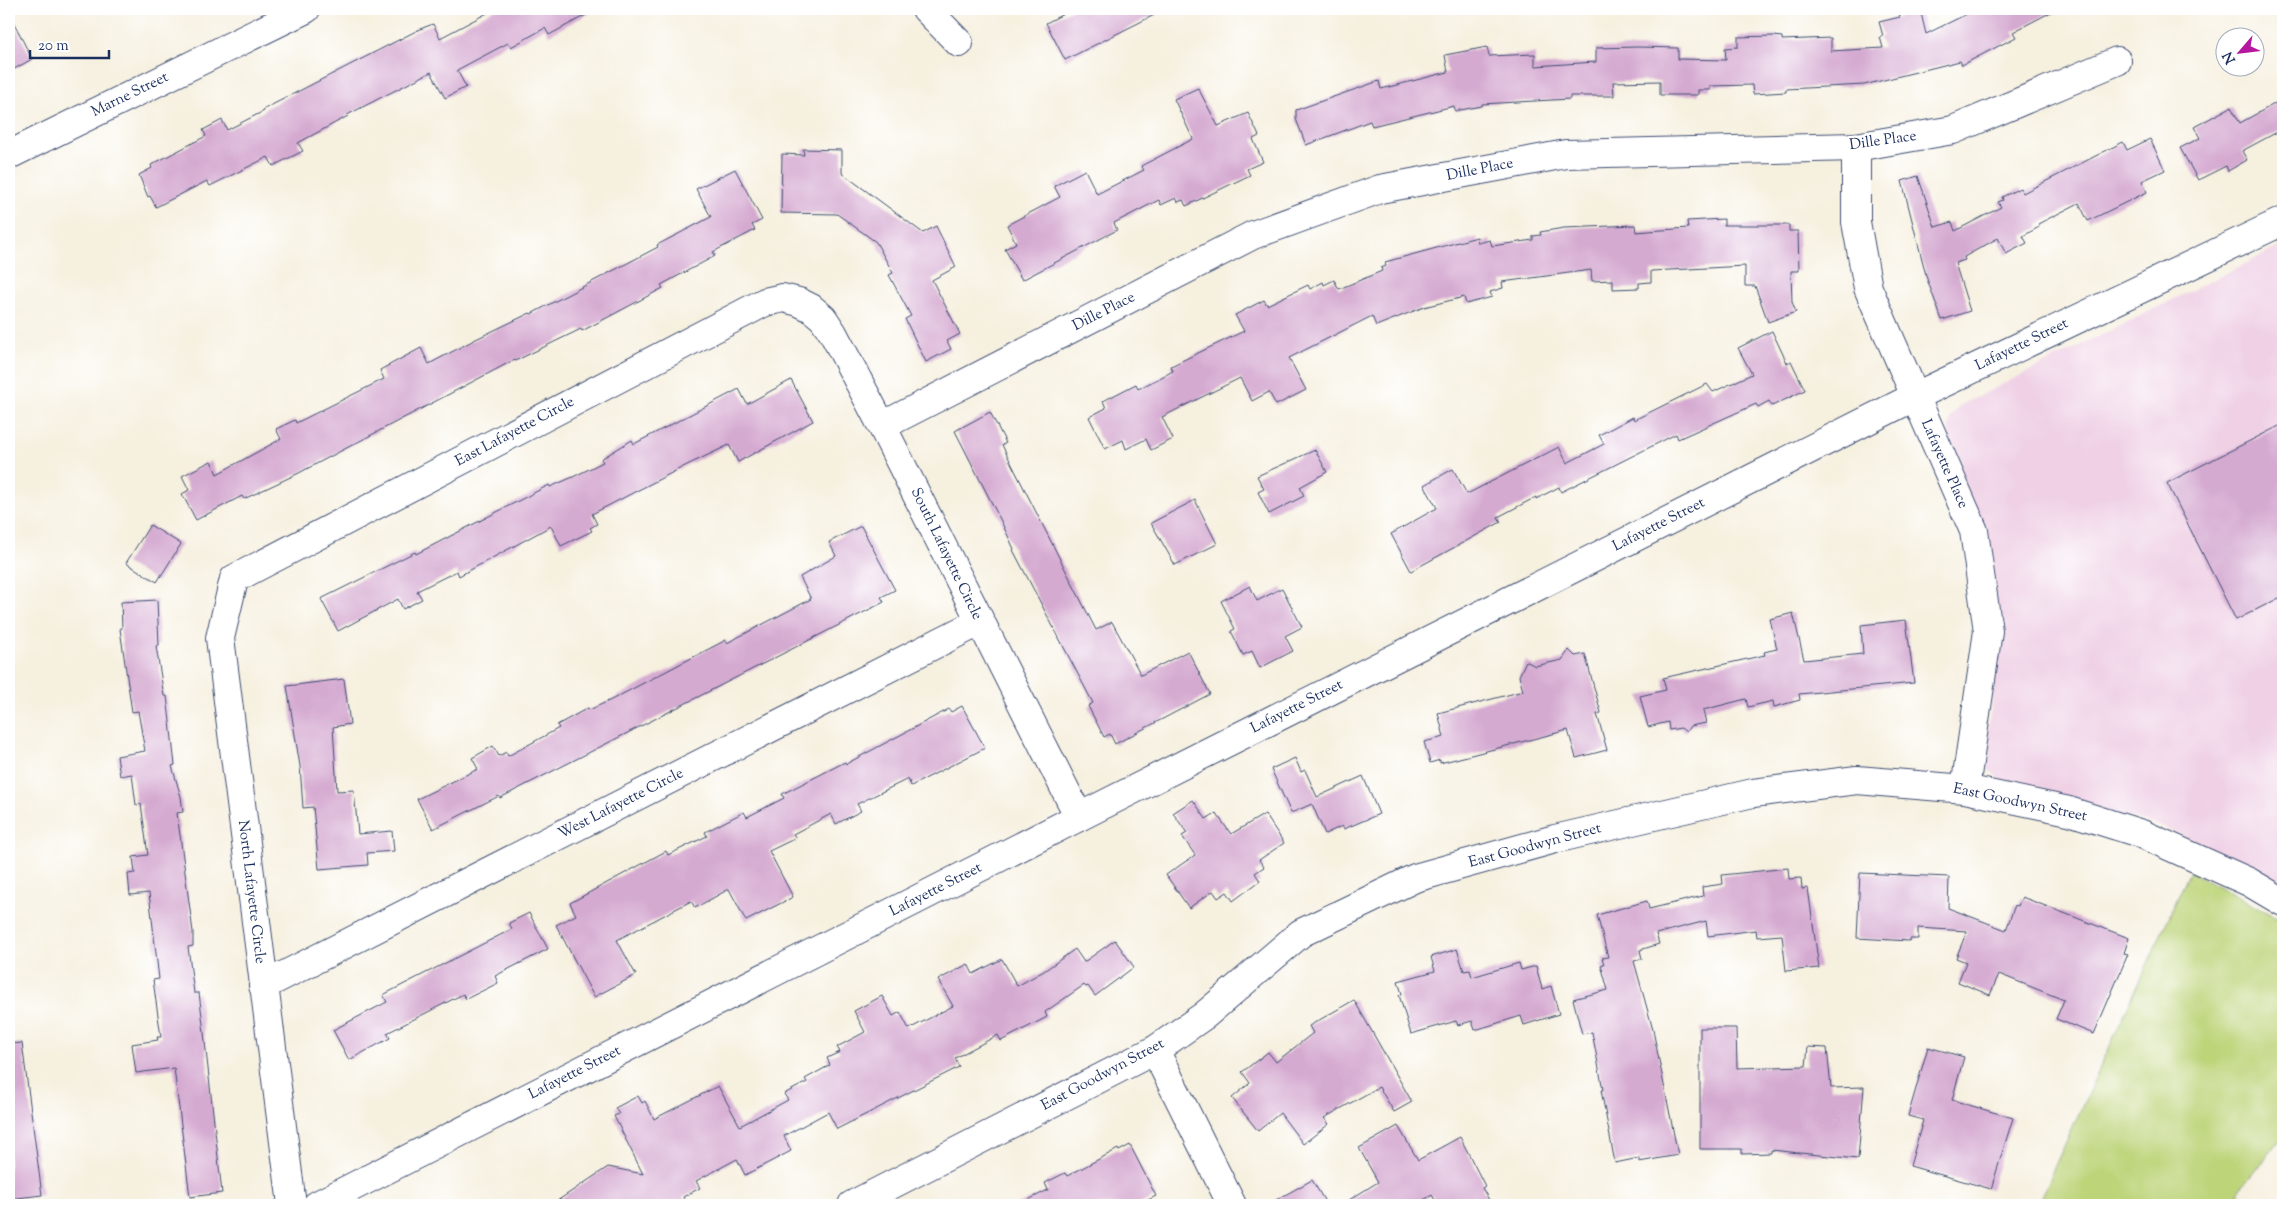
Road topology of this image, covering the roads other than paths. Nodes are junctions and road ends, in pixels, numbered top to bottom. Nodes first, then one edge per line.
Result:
1 (306, 9) edge
2 (926, 9) edge
3 (959, 43) dead end
4 (2117, 61) dead end
5 (1856, 147) junction
6 (9, 155) edge
7 (2283, 221) edge
8 (799, 302) joint
9 (1914, 397) junction
10 (882, 426) junction
11 (234, 579) joint
12 (979, 622) junction
13 (1965, 789) junction
14 (1079, 817) junction
15 (2283, 902) edge
16 (263, 986) junction
17 (1155, 1050) junction
18 (292, 1205) edge
19 (318, 1205) edge
20 (852, 1205) edge
21 (1232, 1205) edge

1 - 6 street, Marne Street
2 - 3 street
4 - 5 street, Dille Place
5 - 9 street, Lafayette Place
5 - 10 street, Dille Place
7 - 9 street, Lafayette Street
8 - 10 street, South Lafayette Circle
8 - 11 street, East Lafayette Circle
9 - 13 street, Lafayette Place
9 - 14 street, Lafayette Street
10 - 12 street, South Lafayette Circle
11 - 16 street, North Lafayette Circle
12 - 14 street, South Lafayette Circle
12 - 16 street, West Lafayette Circle
13 - 15 street, East Goodwyn Street
13 - 17 street, East Goodwyn Street
14 - 19 street, Lafayette Street
16 - 18 street, North Lafayette Circle
17 - 20 street, East Goodwyn Street
17 - 21 street

